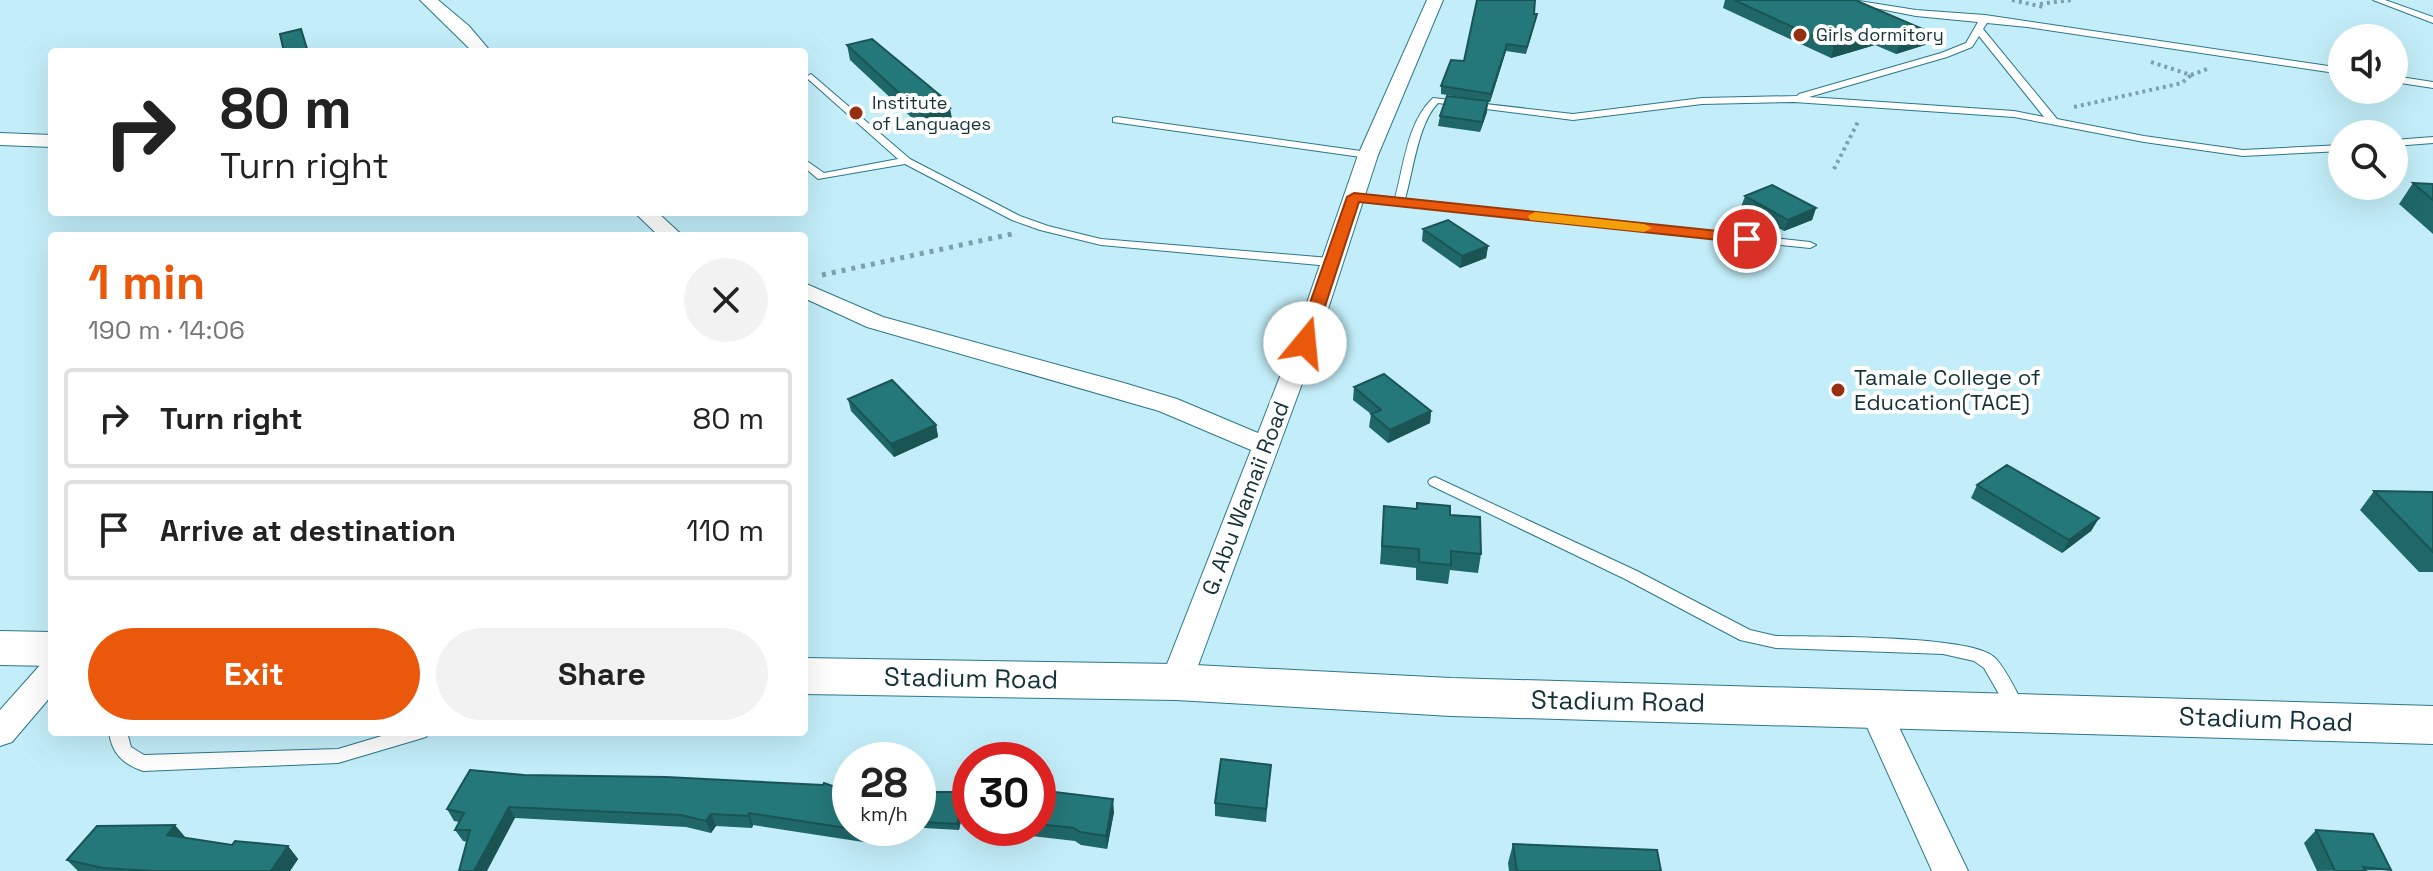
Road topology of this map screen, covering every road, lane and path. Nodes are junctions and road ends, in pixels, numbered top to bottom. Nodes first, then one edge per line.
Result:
1 (428, 0) edge
2 (1435, 0) edge
3 (1838, 0) edge
4 (2377, 0) edge
5 (1985, 18) junction
6 (2431, 19) edge
7 (1980, 31) junction
8 (479, 48) edge
9 (2328, 69) edge
10 (2191, 75) dead end
11 (811, 77) dead end
12 (2408, 81) edge
13 (2433, 85) edge
14 (1794, 99) junction
15 (1866, 105) junction
16 (2049, 117) junction
17 (1117, 120) dead end
18 (0, 139) edge
19 (2433, 140) edge
20 (48, 141) edge
21 (2408, 142) edge
22 (2328, 149) edge
23 (1368, 155) junction
24 (906, 161) junction
25 (808, 165) edge
26 (1834, 169) dead end
27 (1354, 197) junction
28 (1399, 202) junction
29 (649, 216) edge
30 (1044, 228) junction
31 (667, 232) edge
32 (1810, 245) dead end
33 (1330, 262) junction
34 (811, 283) edge
35 (1264, 445) junction
36 (1435, 482) dead end
37 (0, 648) edge
38 (48, 649) edge
39 (808, 676) edge
40 (48, 678) edge
41 (1176, 682) junction
42 (1874, 707) junction
43 (2018, 711) junction
44 (2433, 725) edge
45 (0, 733) edge
46 (118, 736) edge
47 (408, 736) edge
48 (1950, 871) edge

1 - 8 street
2 - 23 street, G. Abu Wamaii Road
3 - 5 lane
4 - 6 lane
5 - 7 lane
5 - 9 lane
7 - 14 lane
7 - 16 lane
10 - 16 path
11 - 24 lane
12 - 13 lane
14 - 15 lane
14 - 28 lane
15 - 16 lane
15 - 26 path
16 - 22 lane
17 - 23 lane
18 - 20 street
19 - 21 lane
23 - 27 street, G. Abu Wamaii Road
24 - 25 lane
24 - 30 lane
27 - 28 lane
27 - 33 street, G. Abu Wamaii Road
28 - 32 lane
29 - 31 street
30 - 33 lane
30 - 34 path
33 - 35 street, G. Abu Wamaii Road
34 - 35 street
35 - 41 street, G. Abu Wamaii Road
36 - 43 lane
37 - 38 main road
39 - 41 main road, Stadium Road
40 - 45 street
41 - 42 main road, Stadium Road
42 - 43 main road, Stadium Road
42 - 48 street
43 - 44 main road, Stadium Road
46 - 47 lane

